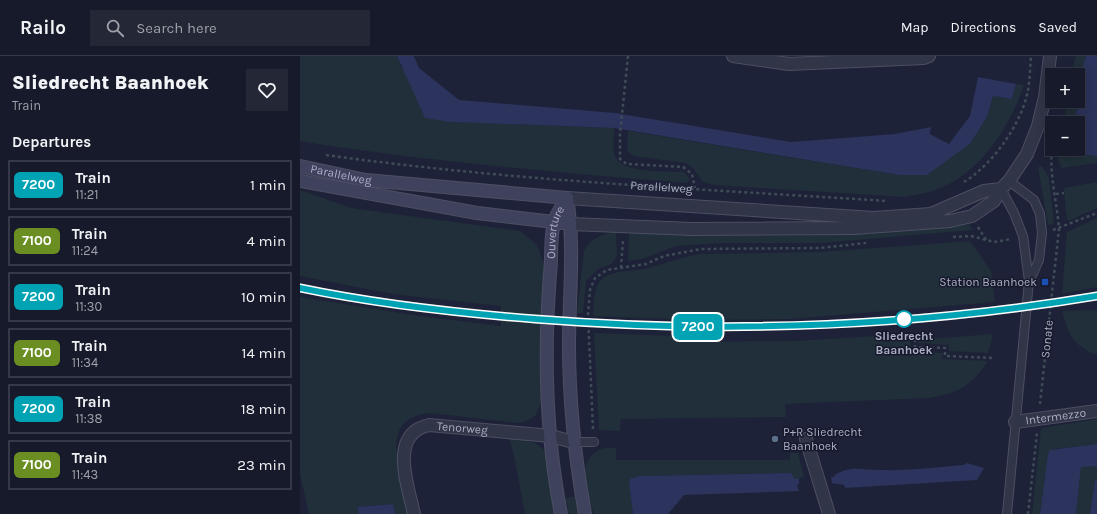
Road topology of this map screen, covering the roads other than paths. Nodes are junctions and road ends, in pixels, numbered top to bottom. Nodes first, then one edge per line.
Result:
1 (733, 56) edge
2 (929, 56) edge
3 (1050, 56) edge
4 (789, 60) edge
5 (300, 166) edge
6 (300, 181) edge
7 (1005, 185) junction
8 (567, 198) junction
9 (554, 222) junction
10 (571, 224) junction
11 (1029, 281) junction
12 (1097, 411) edge
13 (1015, 422) junction
14 (551, 436) junction
15 (806, 438) dead end
16 (573, 442) junction
17 (594, 442) road end
18 (414, 514) edge
19 (561, 514) edge
20 (585, 514) edge
21 (828, 514) edge
22 (1007, 514) edge

1 - 4 street
2 - 4 street
3 - 7 street
5 - 8 main road, Parallelweg
6 - 9 main road, Parallelweg
7 - 8 street, Parallelweg
7 - 10 street, Parallelweg
7 - 11 lane, Sonate
7 - 11 lane, Sonate
8 - 9 main road, Ouverture
8 - 10 main road, Ouverture
9 - 10 main road, Parallelweg
9 - 14 main road, Ouverture
10 - 16 main road, Ouverture
11 - 13 lane, Sonate
12 - 13 street, Intermezzo
13 - 22 lane, Sonate
14 - 16 street
14 - 18 street, Tenorweg
14 - 19 main road, Ouverture
15 - 21 street
16 - 17 lane
16 - 20 main road, Ouverture

